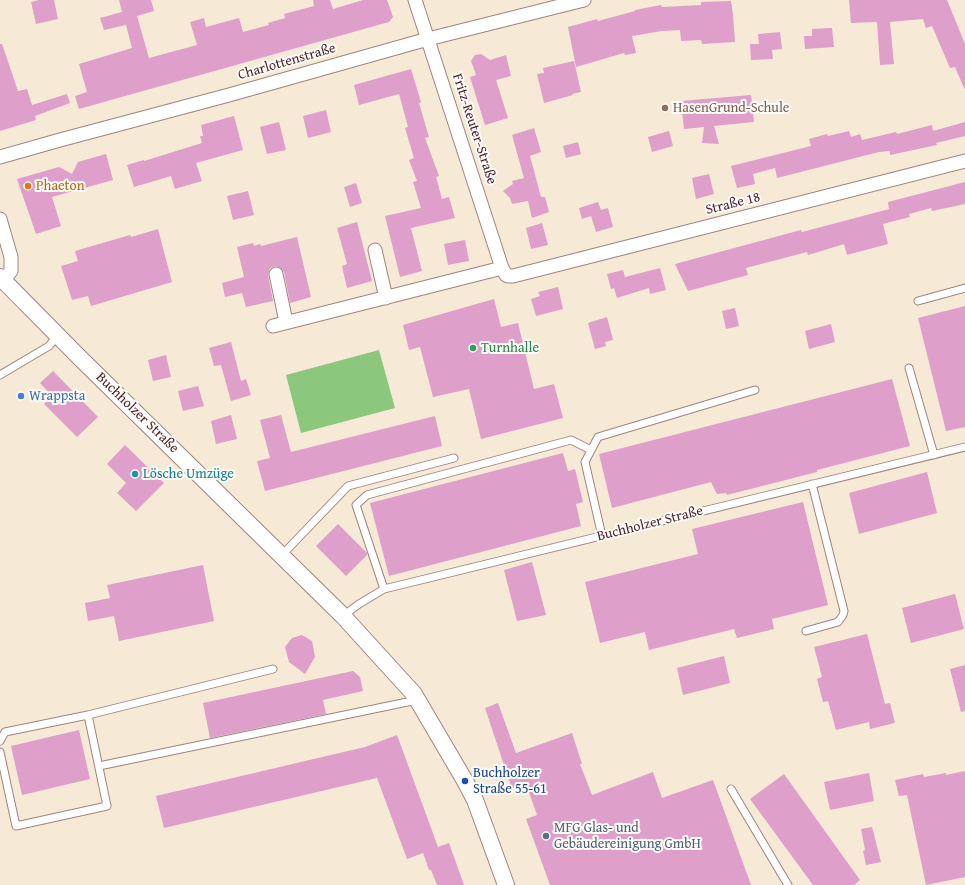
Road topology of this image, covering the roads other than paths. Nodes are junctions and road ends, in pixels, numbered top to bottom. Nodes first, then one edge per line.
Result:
1 (415, 0) edge
2 (584, 0) edge
3 (428, 39) junction
4 (0, 157) edge
5 (965, 161) edge
6 (0, 219) edge
7 (375, 250) dead end
8 (505, 272) junction
9 (276, 274) dead end
10 (2, 278) edge
11 (965, 288) edge
12 (386, 298) junction
13 (918, 301) dead end
14 (286, 322) junction
15 (273, 326) dead end
16 (58, 335) junction
17 (909, 368) dead end
18 (0, 375) edge
19 (754, 390) dead end
20 (965, 447) edge
21 (591, 450) junction
22 (934, 455) junction
23 (454, 458) dead end
24 (812, 484) junction
25 (602, 536) junction
26 (282, 555) junction
27 (384, 588) junction
28 (343, 616) junction
29 (806, 631) dead end
30 (273, 670) dead end
31 (418, 700) junction
32 (88, 715) junction
33 (0, 741) edge
34 (0, 752) edge
35 (99, 766) junction
36 (731, 789) dead end
37 (506, 885) edge
38 (788, 885) edge

1 - 3 street, Fritz-Reuter-Straße
2 - 3 street, Charlottenstraße
3 - 4 street, Charlottenstraße
3 - 8 street, Fritz-Reuter-Straße
5 - 8 street, Straße 18
6 - 10 street
7 - 12 street
8 - 12 street
9 - 14 street
10 - 16 street, Buchholzer Straße
11 - 13 lane
12 - 14 street
14 - 15 street
16 - 18 lane
16 - 26 street, Buchholzer Straße
17 - 22 lane
19 - 21 lane
20 - 22 lane, Buchholzer Straße
21 - 25 lane
21 - 27 lane
22 - 24 lane, Buchholzer Straße
23 - 26 lane
24 - 25 lane, Buchholzer Straße
24 - 29 lane
25 - 27 lane, Buchholzer Straße
26 - 28 street, Buchholzer Straße
27 - 28 lane, Buchholzer Straße
28 - 31 street, Buchholzer Straße
30 - 32 lane
31 - 35 lane
31 - 37 street, Buchholzer Straße
32 - 33 lane
32 - 35 lane
34 - 35 lane
36 - 38 lane

